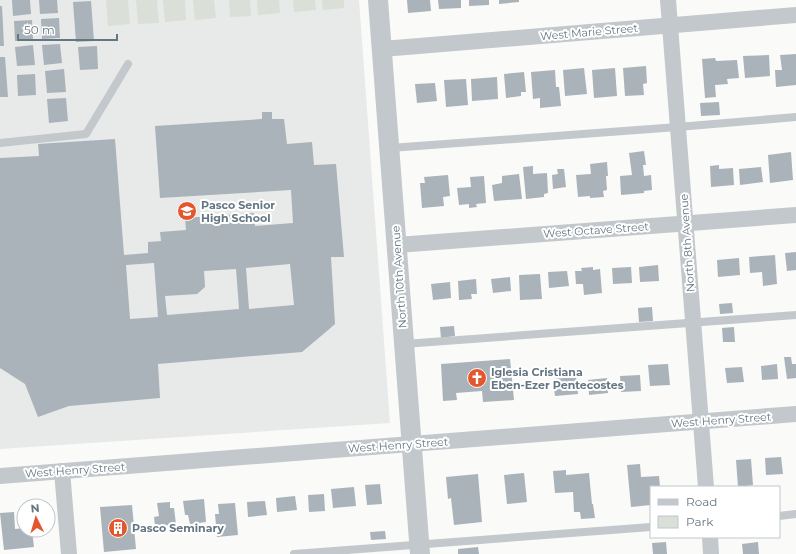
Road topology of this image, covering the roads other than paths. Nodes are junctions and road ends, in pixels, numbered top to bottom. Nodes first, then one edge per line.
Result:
1 (378, 0) edge
2 (668, 0) edge
3 (796, 16) edge
4 (670, 26) junction
5 (382, 49) junction
6 (128, 64) dead end
7 (796, 117) edge
8 (678, 127) junction
9 (0, 143) edge
10 (390, 148) junction
11 (796, 215) edge
12 (686, 223) junction
13 (397, 245) junction
14 (796, 315) edge
15 (693, 323) junction
16 (404, 344) junction
17 (796, 414) edge
18 (701, 421) junction
19 (412, 444) junction
20 (62, 471) junction
21 (0, 476) edge
22 (706, 486) edge
23 (796, 514) edge
24 (780, 516) edge
25 (650, 526) edge
26 (710, 538) edge
27 (420, 549) edge
28 (69, 554) edge
29 (294, 554) edge
30 (711, 554) edge

1 - 5 street, North 10th Avenue
2 - 4 street, North 8th Avenue
3 - 4 street, West Marie Street
4 - 5 street, West Marie Street
4 - 8 street, North 8th Avenue
5 - 10 street, North 10th Avenue
6 - 9 lane
7 - 8 lane
8 - 10 lane
8 - 12 street, North 8th Avenue
10 - 13 street, North 10th Avenue
11 - 12 street, West Octave Street
12 - 13 street, West Octave Street
12 - 15 street, North 8th Avenue
13 - 16 street, North 10th Avenue
14 - 15 lane
15 - 16 lane
15 - 18 street, North 8th Avenue
16 - 19 street, North 10th Avenue
17 - 18 street, West Henry Street
18 - 19 street, West Henry Street
18 - 22 street, North 8th Avenue
19 - 20 street, West Henry Street
19 - 27 street, North 10th Avenue
20 - 21 street, West Henry Street
20 - 28 street
23 - 24 lane
25 - 27 lane
26 - 30 street
27 - 29 lane

